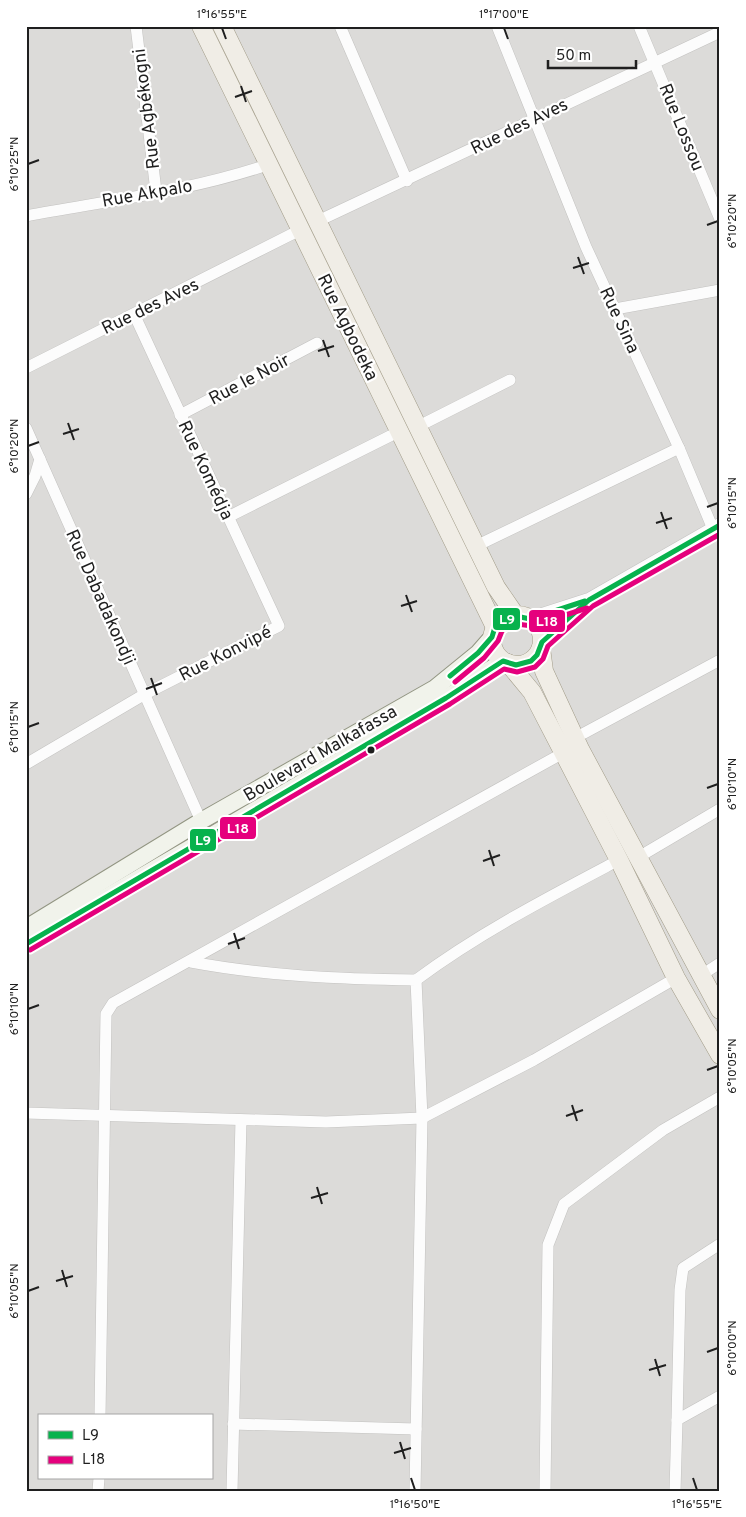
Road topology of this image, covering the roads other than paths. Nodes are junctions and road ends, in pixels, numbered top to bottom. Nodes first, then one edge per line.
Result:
1 (136, 26) edge
2 (201, 26) edge
3 (222, 26) edge
4 (340, 26) edge
5 (497, 26) edge
6 (639, 26) edge
7 (720, 32) edge
8 (655, 63) junction
9 (535, 118) junction
10 (267, 165) junction
11 (408, 181) junction
12 (156, 191) junction
13 (716, 200) edge
14 (26, 216) edge
15 (720, 219) edge
16 (318, 221) junction
17 (300, 230) junction
18 (720, 290) edge
19 (615, 308) junction
20 (134, 314) junction
21 (317, 344) dead end
22 (26, 368) edge
23 (510, 380) dead end
24 (180, 415) junction
25 (417, 427) junction
26 (26, 428) edge
27 (398, 432) junction
28 (679, 448) junction
29 (40, 459) junction
30 (26, 494) edge
31 (228, 517) junction
32 (716, 527) edge
33 (476, 546) junction
34 (589, 600) junction
35 (523, 617) junction
36 (279, 626) joint
37 (493, 632) junction
38 (541, 645) junction
39 (720, 660) edge
40 (505, 662) junction
41 (441, 693) junction
42 (144, 694) junction
43 (575, 738) junction
44 (564, 752) junction
45 (26, 764) edge
46 (720, 809) edge
47 (201, 821) junction
48 (637, 858) junction
49 (619, 860) junction
50 (26, 928) edge
51 (26, 944) edge
52 (191, 962) junction
53 (720, 964) edge
54 (700, 976) junction
55 (676, 978) junction
56 (416, 980) junction
57 (720, 1010) edge
58 (720, 1055) edge
59 (720, 1097) edge
60 (26, 1112) edge
61 (105, 1114) junction
62 (422, 1118) junction
63 (241, 1120) junction
64 (720, 1244) edge
65 (720, 1396) edge
66 (100, 1414) edge
67 (677, 1420) junction
68 (233, 1424) junction
69 (416, 1429) junction
70 (232, 1491) edge
71 (415, 1491) edge
72 (545, 1491) edge
73 (675, 1491) edge

1 - 12 street, Rue Agbékogni
2 - 10 main road, Rue Agbodeka
3 - 16 main road, Rue Agbodeka
4 - 11 street
5 - 9 street, Rue Sina
6 - 8 street, Rue Lossou
7 - 8 street, Rue des Aves
8 - 9 street, Rue des Aves
8 - 13 street, Rue Lossou
9 - 11 street, Rue des Aves
9 - 19 street, Rue Sina
10 - 12 street, Rue Akpalo
10 - 17 main road, Rue Agbodeka
11 - 16 street, Rue des Aves
12 - 14 street, Rue Akpalo
13 - 15 street, Rue Lossou
16 - 17 main road
16 - 25 main road, Rue Agbodeka
17 - 20 street, Rue des Aves
17 - 27 main road, Rue Agbodeka
18 - 19 street
19 - 28 street, Rue Sina
20 - 22 street, Rue des Aves
20 - 24 street, Rue Komédja
21 - 24 street, Rue le Noir
23 - 25 street
24 - 31 street, Rue Komédja
25 - 33 main road, Rue Agbodeka
26 - 29 street, Rue Dabadakondji
27 - 31 street
27 - 37 main road, Rue Agbodeka
28 - 32 street, Rue Sina
28 - 33 street
29 - 30 street
29 - 42 street, Rue Dabadakondji
31 - 36 street, Rue Komédja
32 - 34 street
33 - 35 main road, Rue Agbodeka
34 - 35 street
34 - 38 street
35 - 37 main road
35 - 38 main road
36 - 42 street, Rue Konvipé
37 - 40 main road
37 - 41 main road
38 - 40 main road
38 - 43 main road
39 - 43 street
40 - 41 main road
40 - 44 main road
41 - 47 main road, Boulevard Malkafassa
41 - 51 main road
42 - 45 street, Rue Konvipé
42 - 47 street, Rue Dabadakondji
43 - 48 main road
44 - 49 main road
44 - 52 street
46 - 48 street
47 - 50 main road, Boulevard Malkafassa
48 - 54 main road
49 - 55 main road
49 - 56 street
52 - 56 street
52 - 61 street
53 - 54 street
54 - 57 main road
55 - 58 main road
55 - 62 street
56 - 62 street
59 - 72 street
60 - 61 street
61 - 63 street
61 - 66 street
62 - 63 street
62 - 69 street
63 - 68 street
64 - 67 street
65 - 67 street
67 - 73 street
68 - 69 street
68 - 70 street
69 - 71 street

